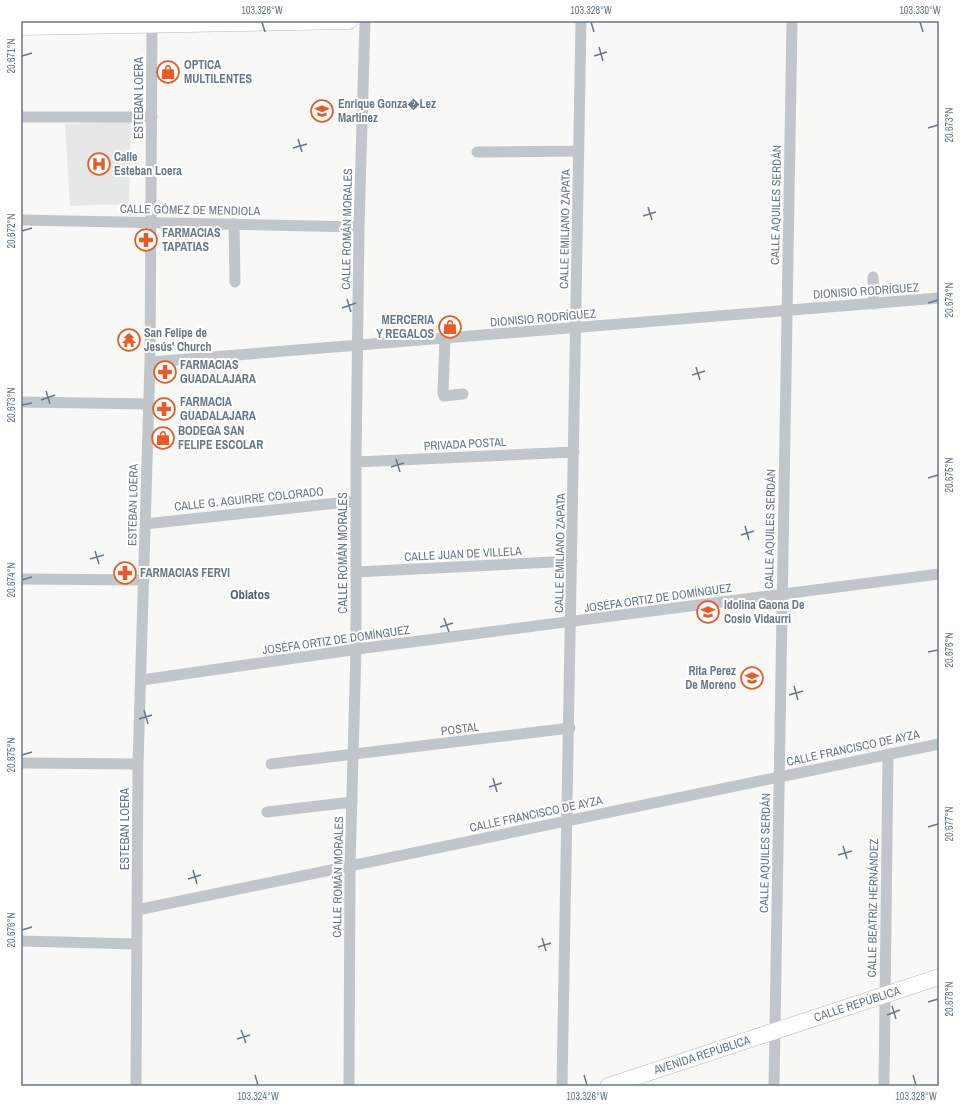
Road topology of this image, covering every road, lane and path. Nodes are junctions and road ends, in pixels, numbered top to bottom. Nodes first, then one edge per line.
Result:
1 (349, 21) edge
2 (365, 21) edge
3 (581, 21) edge
4 (792, 21) edge
5 (152, 23) edge
6 (21, 27) edge
7 (21, 117) edge
8 (152, 117) junction
9 (579, 151) junction
10 (477, 152) dead end
11 (21, 220) edge
12 (150, 222) junction
13 (234, 224) junction
14 (359, 227) junction
15 (873, 277) dead end
16 (235, 282) dead end
17 (939, 298) edge
18 (874, 304) junction
19 (787, 310) junction
20 (576, 328) junction
21 (445, 338) junction
22 (358, 346) junction
23 (150, 362) junction
24 (463, 394) dead end
25 (21, 402) edge
26 (148, 404) junction
27 (574, 452) junction
28 (356, 462) junction
29 (356, 501) junction
30 (145, 524) junction
31 (572, 561) junction
32 (356, 572) junction
33 (939, 574) edge
34 (21, 579) edge
35 (144, 580) junction
36 (782, 594) junction
37 (571, 622) junction
38 (356, 650) junction
39 (142, 680) junction
40 (570, 728) junction
41 (939, 744) edge
42 (888, 754) junction
43 (353, 755) junction
44 (21, 762) edge
45 (138, 764) junction
46 (271, 764) dead end
47 (780, 777) junction
48 (352, 802) junction
49 (267, 812) dead end
50 (568, 821) junction
51 (350, 866) junction
52 (137, 910) junction
53 (21, 941) edge
54 (136, 944) junction
55 (939, 977) edge
56 (885, 994) junction
57 (774, 1031) junction
58 (136, 1086) edge
59 (349, 1086) edge
60 (562, 1086) edge
61 (608, 1086) edge
62 (774, 1086) edge
63 (884, 1086) edge

1 - 5 street
2 - 14 street, CALLE ROMÁN MORALES
3 - 9 street, CALLE EMILIANO ZAPATA
4 - 19 street, CALLE AQUILES SERDÁN
5 - 6 street
5 - 8 street, ESTEBAN LOERA
7 - 8 street
8 - 12 street, ESTEBAN LOERA
9 - 10 street
9 - 20 street, CALLE EMILIANO ZAPATA
11 - 12 street, CALLE GÓMEZ DE MENDIOLA
12 - 13 street, CALLE GÓMEZ DE MENDIOLA
12 - 23 street, ESTEBAN LOERA
13 - 14 street, CALLE GÓMEZ DE MENDIOLA
13 - 16 street
14 - 22 street, CALLE ROMÁN MORALES
15 - 18 street
17 - 18 street, DIONISIO RODRÍGUEZ
18 - 19 street, DIONISIO RODRÍGUEZ
19 - 20 street, DIONISIO RODRÍGUEZ
19 - 36 street, CALLE AQUILES SERDÁN
20 - 21 street, DIONISIO RODRÍGUEZ
20 - 27 street, CALLE EMILIANO ZAPATA
21 - 22 street, DIONISIO RODRÍGUEZ
21 - 24 street
22 - 23 street, DIONISIO RODRÍGUEZ
22 - 28 street, CALLE ROMÁN MORALES
23 - 26 street, ESTEBAN LOERA
25 - 26 street
26 - 30 street, ESTEBAN LOERA
27 - 28 street, PRIVADA POSTAL
27 - 31 street, CALLE EMILIANO ZAPATA
28 - 29 street, CALLE ROMÁN MORALES
29 - 30 street, CALLE G. AGUIRRE COLORADO
29 - 32 street, CALLE ROMÁN MORALES
30 - 35 street, ESTEBAN LOERA
31 - 32 street, CALLE JUAN DE VILLELA
31 - 37 street, CALLE EMILIANO ZAPATA
32 - 38 street, CALLE ROMÁN MORALES
33 - 36 street, JOSÉFA ORTIZ DE DOMÍNGUEZ
34 - 35 street
35 - 39 street, ESTEBAN LOERA
36 - 37 street, JOSÉFA ORTIZ DE DOMÍNGUEZ
36 - 47 street, CALLE AQUILES SERDÁN
37 - 38 street, JOSÉFA ORTIZ DE DOMÍNGUEZ
37 - 40 street, CALLE EMILIANO ZAPATA
38 - 39 street, JOSÉFA ORTIZ DE DOMÍNGUEZ
38 - 43 street, CALLE ROMÁN MORALES
39 - 45 street, ESTEBAN LOERA
40 - 43 street, POSTAL
40 - 50 street, CALLE EMILIANO ZAPATA
41 - 42 street, CALLE FRANCISCO DE AYZA
42 - 47 street, CALLE FRANCISCO DE AYZA
42 - 56 street, CALLE BEATRIZ HERNÁNDEZ
43 - 46 street, POSTAL
43 - 48 street, CALLE ROMÁN MORALES
44 - 45 street
45 - 52 street, ESTEBAN LOERA
47 - 50 street, CALLE FRANCISCO DE AYZA
47 - 57 street, CALLE AQUILES SERDÁN
48 - 49 street
48 - 51 street, CALLE ROMÁN MORALES
50 - 51 street, CALLE FRANCISCO DE AYZA
50 - 60 street, CALLE EMILIANO ZAPATA
51 - 52 street, CALLE FRANCISCO DE AYZA
51 - 59 street, CALLE ROMÁN MORALES
52 - 54 street, ESTEBAN LOERA
53 - 54 street
54 - 58 street, ESTEBAN LOERA
55 - 56 street, CALLE REPÚBLICA
56 - 57 street, CALLE REPÚBLICA
56 - 63 street, CALLE BEATRIZ HERNÁNDEZ
57 - 61 street, AVENIDA REPÚBLICA
57 - 62 street, CALLE AQUILES SERDÁN

